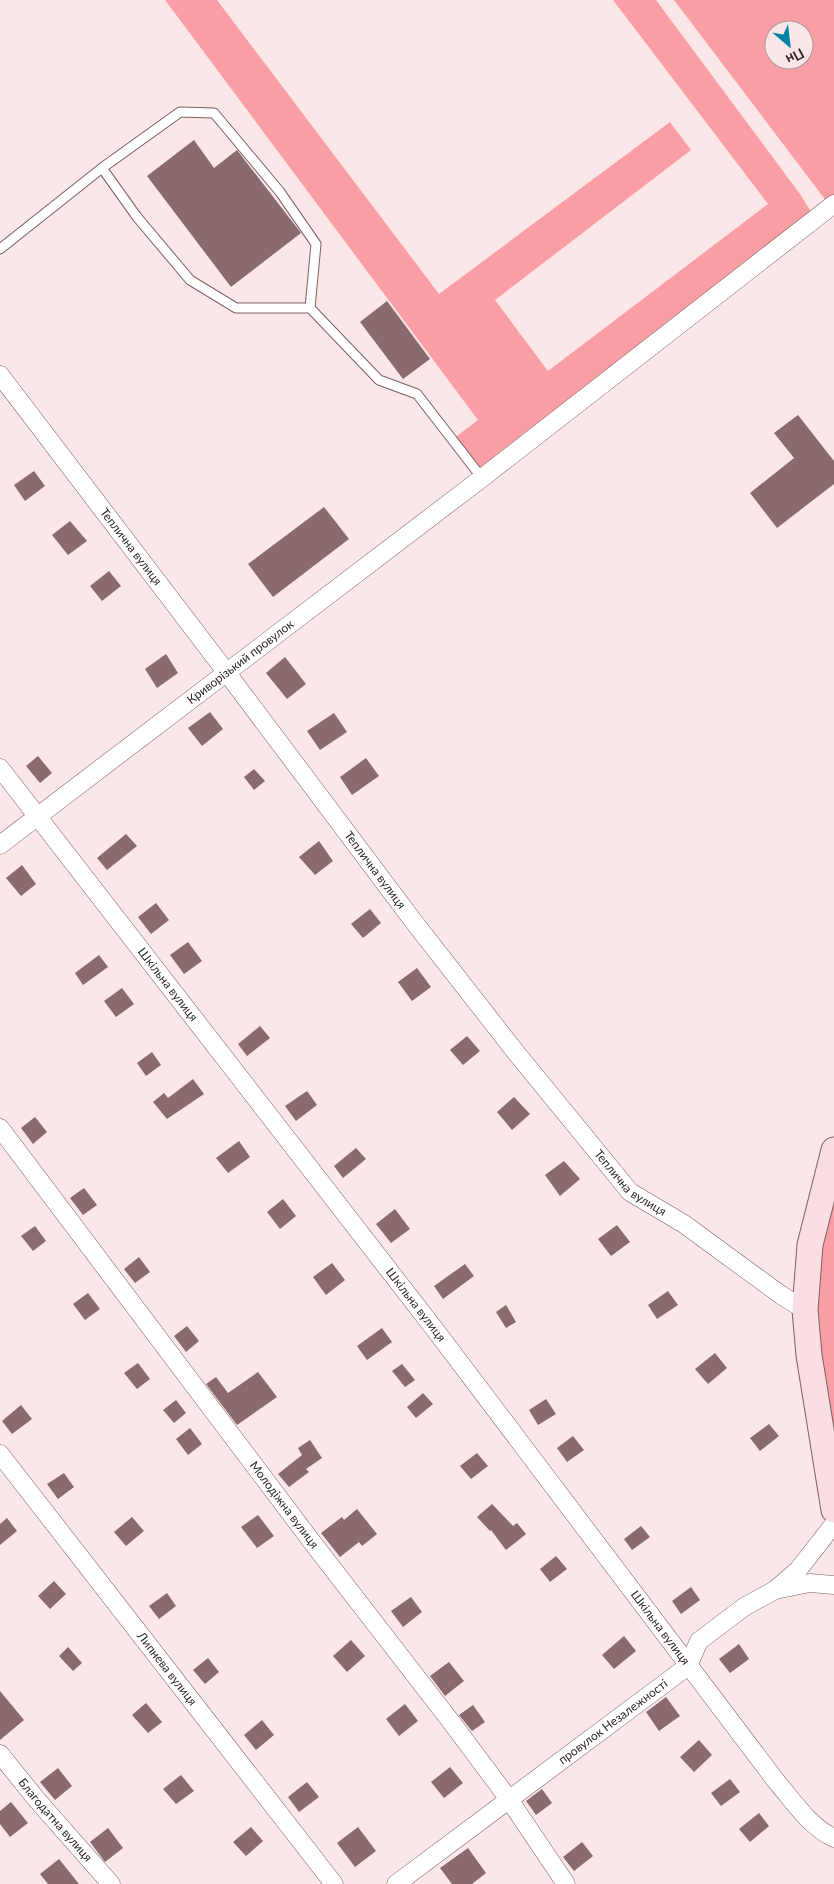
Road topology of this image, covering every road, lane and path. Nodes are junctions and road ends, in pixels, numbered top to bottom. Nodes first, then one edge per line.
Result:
1 (102, 168) junction
2 (834, 204) edge
3 (0, 249) edge
4 (310, 308) junction
5 (0, 375) edge
6 (482, 478) junction
7 (227, 673) junction
8 (0, 768) edge
9 (38, 817) junction
10 (0, 845) edge
11 (0, 1128) edge
12 (834, 1150) edge
13 (805, 1310) junction
14 (0, 1454) edge
15 (834, 1510) edge
16 (834, 1524) edge
17 (834, 1585) edge
18 (775, 1590) junction
19 (688, 1666) junction
20 (0, 1754) edge
21 (508, 1798) junction
22 (834, 1838) edge
23 (111, 1884) edge
24 (334, 1884) edge
25 (396, 1884) edge
26 (566, 1884) edge

1 - 3 lane
1 - 4 lane
1 - 4 lane
2 - 6 street, Криворізький провулок
4 - 6 lane
5 - 7 street, Теплична вулиця
6 - 7 street, Криворізький провулок
7 - 9 street, Криворізький провулок
7 - 13 street, Теплична вулиця
8 - 9 street, Шкільна вулиця
9 - 10 street, Криворізький провулок
9 - 19 street, Шкільна вулиця
11 - 21 street, Молодіжна вулиця
12 - 13 street
13 - 15 street
14 - 24 street, Липнева вулиця
16 - 18 street
17 - 18 street
18 - 19 street
19 - 21 street, провулок Незалежності
19 - 22 street, Шкільна вулиця
20 - 23 street, Благодатна вулиця
21 - 25 street, провулок Незалежності
21 - 26 street, Молодіжна вулиця

